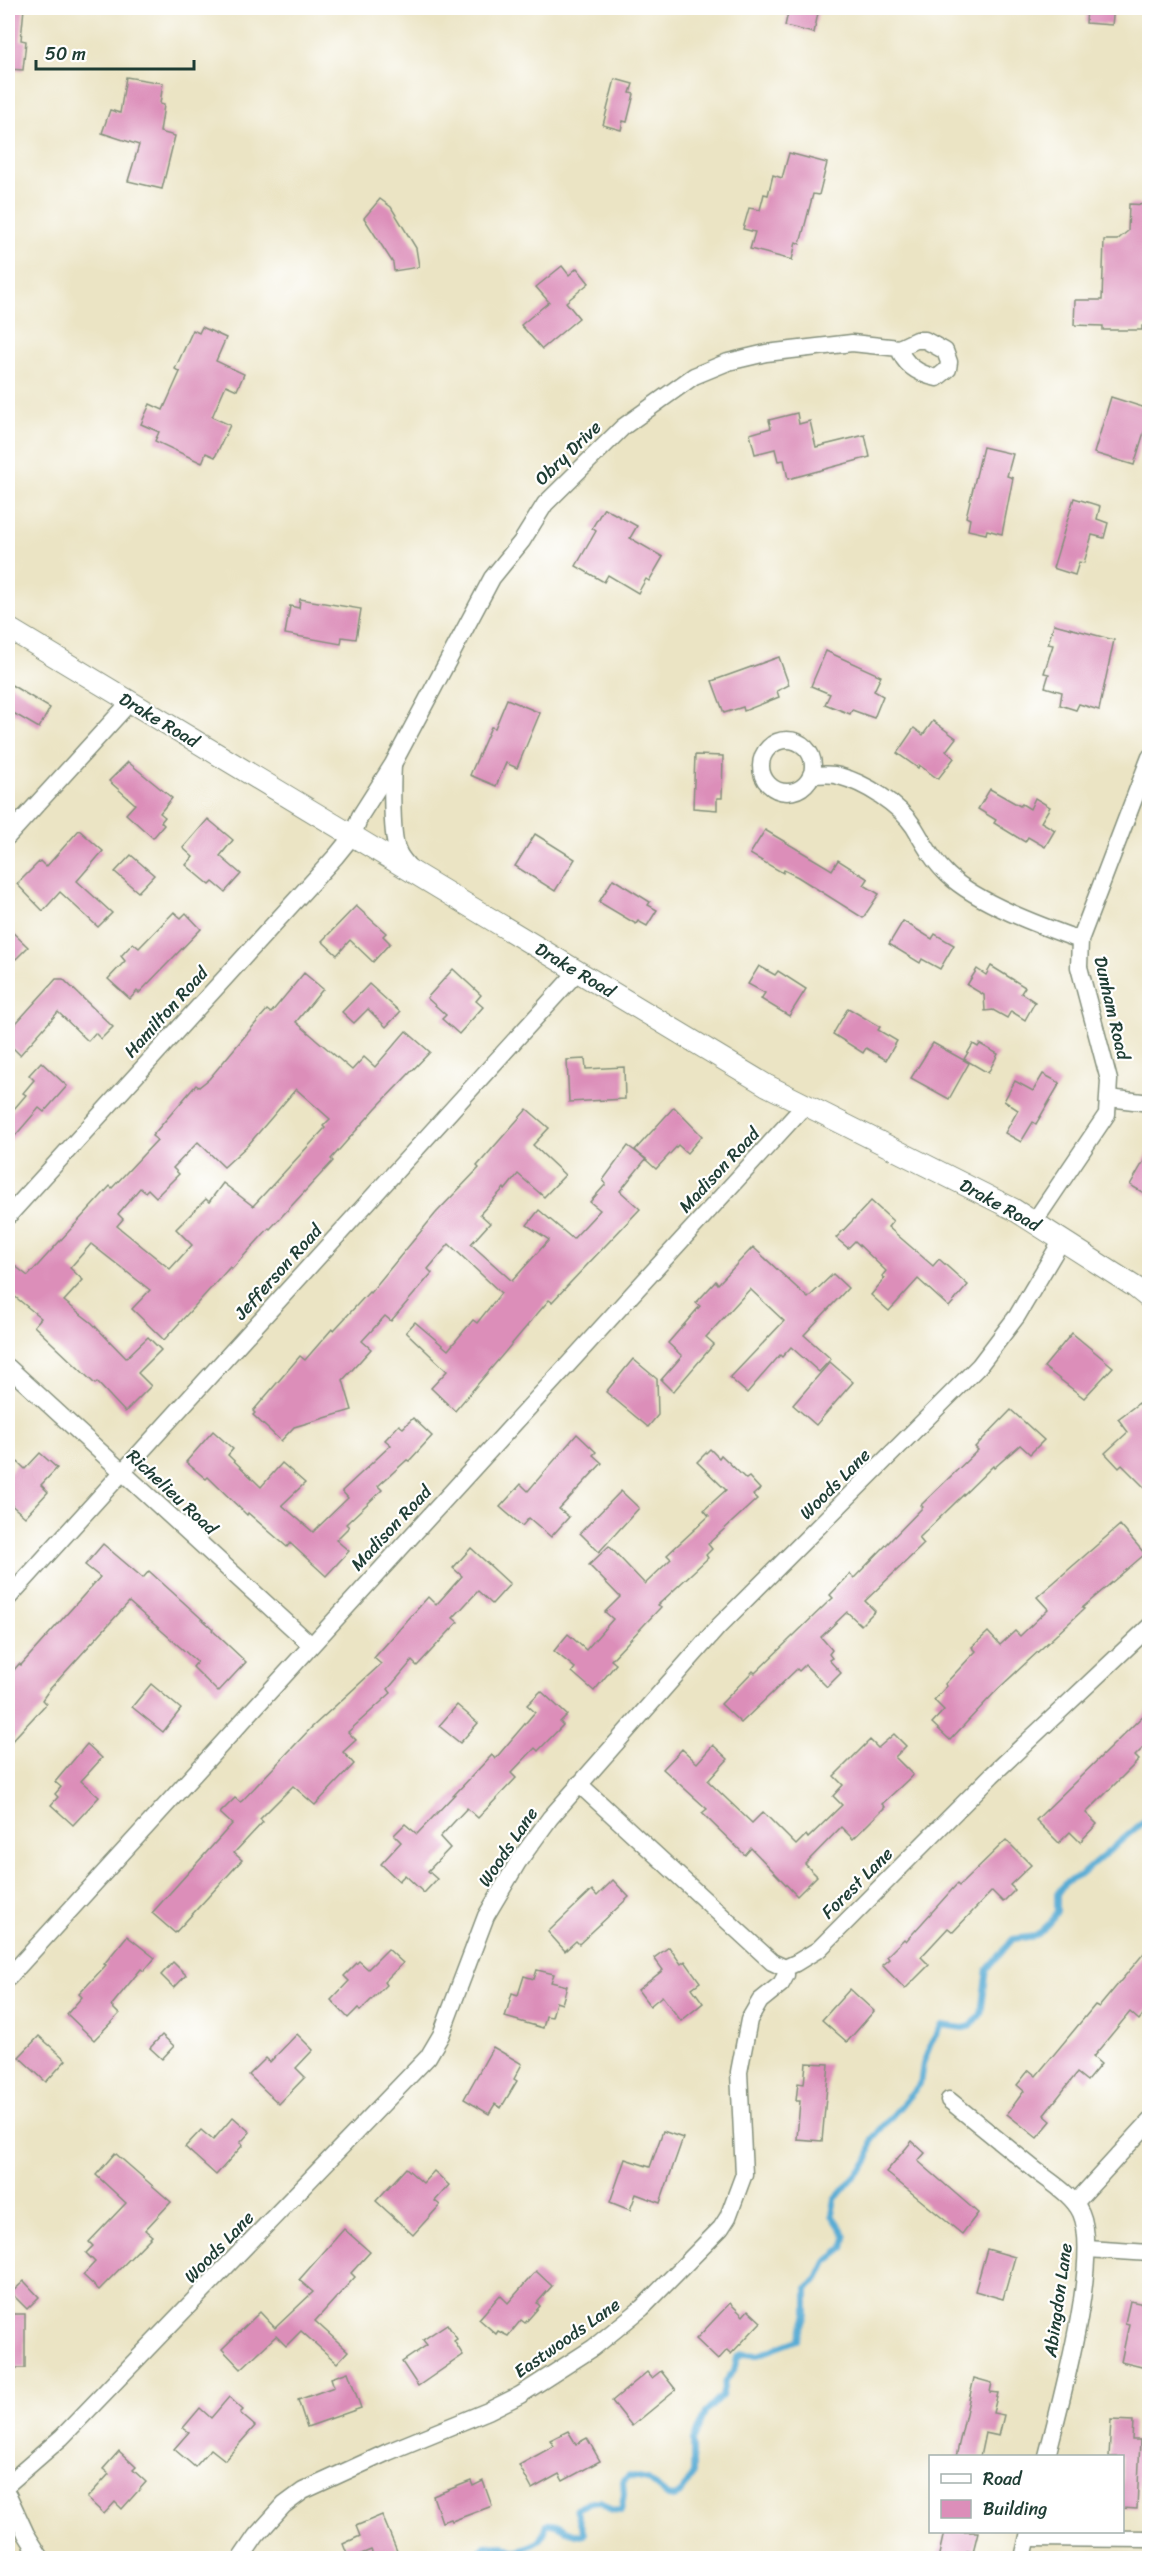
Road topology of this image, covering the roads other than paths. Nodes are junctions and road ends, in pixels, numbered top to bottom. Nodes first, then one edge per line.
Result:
1 (898, 348) dead end
2 (8, 628) edge
3 (130, 702) junction
4 (1149, 756) edge
5 (393, 764) junction
6 (812, 775) dead end
7 (353, 835) junction
8 (8, 836) edge
9 (412, 871) junction
10 (1080, 940) junction
11 (577, 972) junction
12 (1109, 1098) junction
13 (1149, 1103) edge
14 (805, 1105) junction
15 (8, 1216) edge
16 (1034, 1222) junction
17 (1062, 1240) junction
18 (1149, 1299) edge
19 (8, 1367) edge
20 (122, 1472) junction
21 (8, 1598) edge
22 (1149, 1626) edge
23 (310, 1644) junction
24 (579, 1784) junction
25 (785, 1968) junction
26 (8, 1978) edge
27 (949, 2100) dead end
28 (1149, 2121) edge
29 (1075, 2203) junction
30 (1087, 2250) junction
31 (1149, 2253) edge
32 (1047, 2455) edge
33 (8, 2484) edge
34 (8, 2495) edge
35 (1028, 2535) edge
36 (1149, 2539) edge
37 (41, 2559) edge
38 (241, 2559) edge
39 (1023, 2559) edge

1 - 5 street, Obry Drive
2 - 3 street, Drake Road
3 - 7 street, Drake Road
3 - 8 street
4 - 10 street, Dunham Road
5 - 7 street, Obry Drive
5 - 9 street, Obry Drive
6 - 10 street
7 - 9 street, Drake Road
7 - 15 street, Hamilton Road
9 - 11 street, Drake Road
10 - 12 street, Dunham Road
11 - 14 street, Drake Road
11 - 20 street, Jefferson Road
12 - 13 street
12 - 16 street, Dunham Road
14 - 16 street, Drake Road
14 - 23 street, Madison Road
16 - 17 street, Drake Road
17 - 18 street, Drake Road
17 - 24 street, Woods Lane
19 - 20 street, Richelieu Road
20 - 21 street, Jefferson Road
20 - 23 street, Richelieu Road
22 - 25 street, Forest Lane
23 - 26 street, Madison Road
24 - 25 street
24 - 33 street, Woods Lane
25 - 38 street, Eastwoods Lane
27 - 29 street
28 - 29 street
29 - 30 street, Abingdon Lane
30 - 31 street
30 - 32 street, Abingdon Lane
34 - 37 street
35 - 36 street
35 - 39 street

